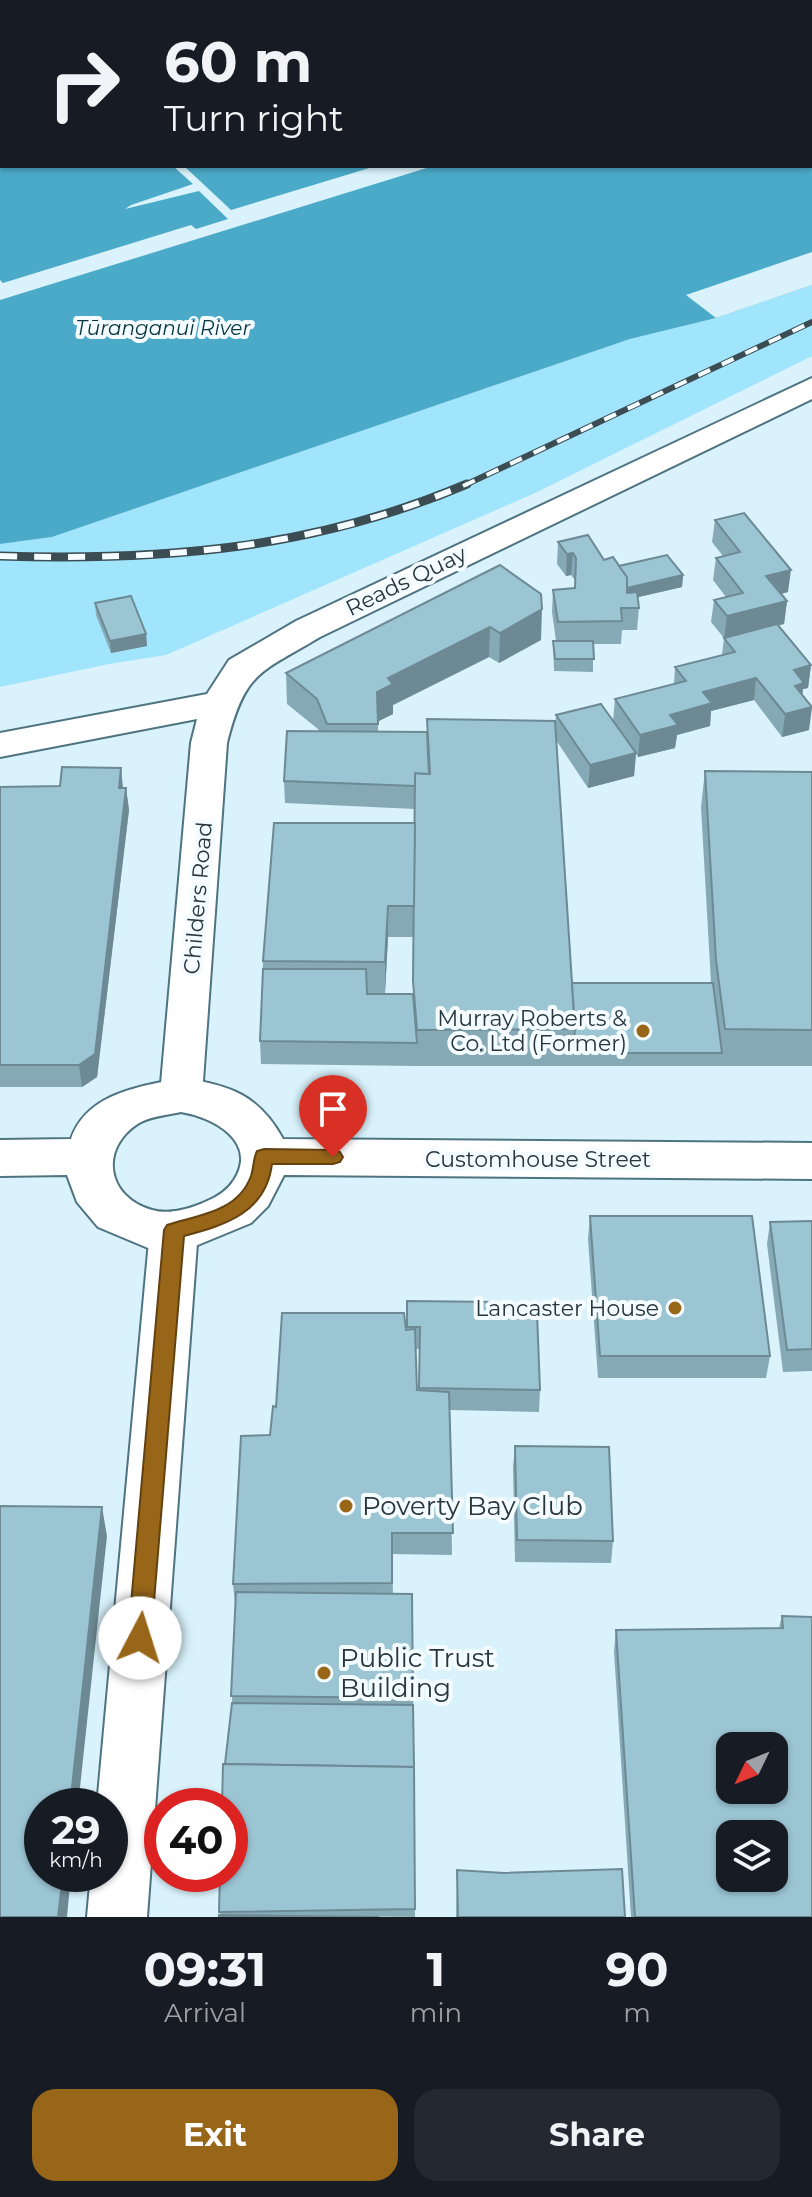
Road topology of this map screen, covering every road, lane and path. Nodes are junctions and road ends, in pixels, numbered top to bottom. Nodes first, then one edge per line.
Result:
1 (812, 387) edge
2 (219, 703) junction
3 (0, 745) edge
4 (181, 1095) junction
5 (87, 1157) junction
6 (264, 1157) junction
7 (0, 1158) edge
8 (812, 1161) edge
9 (174, 1230) junction
10 (117, 1917) edge

1 - 2 street, Reads Quay
2 - 3 street
2 - 4 street, Childers Road
4 - 5 main road
4 - 6 main road
5 - 7 main road
5 - 9 main road
6 - 8 main road, Customhouse Street
6 - 9 main road
9 - 10 main road

